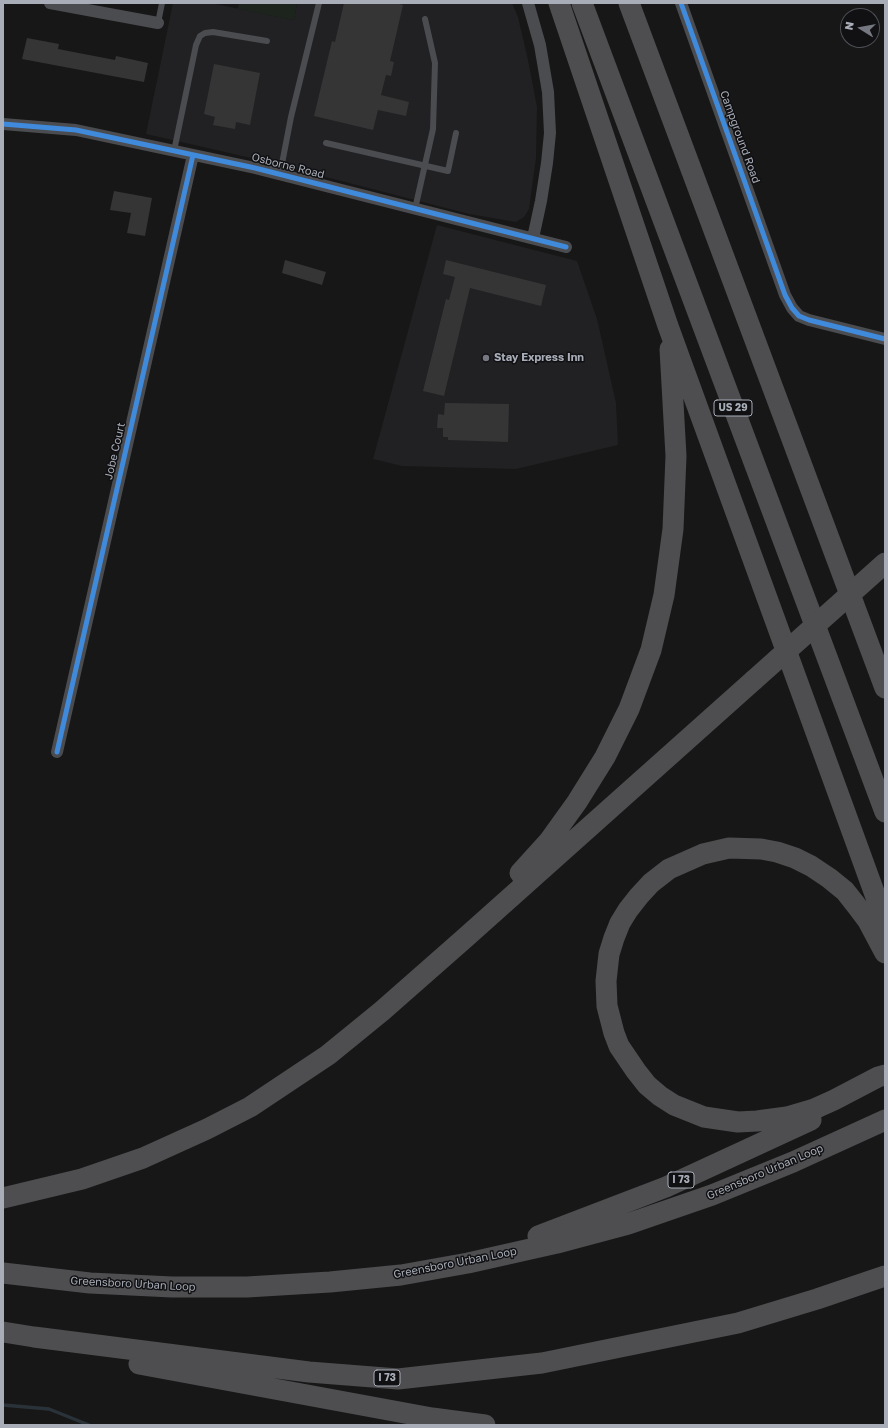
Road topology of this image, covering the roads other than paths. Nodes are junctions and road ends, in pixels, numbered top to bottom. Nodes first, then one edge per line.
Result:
1 (50, 3) edge
2 (162, 3) edge
3 (319, 3) edge
4 (528, 3) edge
5 (559, 3) edge
6 (582, 3) edge
7 (629, 3) edge
8 (681, 3) edge
9 (425, 19) dead end
10 (158, 23) joint
11 (267, 41) dead end
12 (3, 124) edge
13 (456, 132) dead end
14 (326, 143) dead end
15 (174, 151) junction
16 (193, 155) junction
17 (426, 166) junction
18 (280, 174) junction
19 (415, 209) junction
20 (533, 238) junction
21 (566, 247) dead end
22 (668, 326) junction
23 (885, 339) edge
24 (885, 563) edge
25 (885, 688) edge
26 (57, 752) dead end
27 (885, 812) edge
28 (885, 922) edge
29 (465, 938) junction
30 (885, 953) edge
31 (885, 1075) edge
32 (885, 1079) edge
33 (885, 1120) edge
34 (3, 1198) edge
35 (468, 1263) junction
36 (3, 1273) edge
37 (885, 1276) edge
38 (3, 1332) edge
39 (34, 1337) junction
40 (432, 1418) junction
41 (461, 1425) edge
42 (485, 1425) edge

1 - 10 street
2 - 10 lane
3 - 18 lane
4 - 20 street
5 - 22 highway
6 - 27 highway, US 29
7 - 25 highway
8 - 23 street, Campground Road
9 - 17 lane
11 - 15 lane
12 - 15 street, Osborne Road
13 - 17 lane
14 - 17 lane
15 - 16 street, Osborne Road
16 - 18 street, Osborne Road
16 - 26 street, Jobe Court
17 - 19 lane
18 - 19 street, Osborne Road
19 - 20 street, Osborne Road
20 - 21 street, Osborne Road
22 - 28 highway
22 - 29 highway
24 - 29 highway, bridge
29 - 34 highway
30 - 31 highway
32 - 35 highway, I 73
33 - 35 highway, Greensboro Urban Loop / I 73
35 - 36 highway, Greensboro Urban Loop / I 73
37 - 39 highway, I 73
38 - 39 highway, I 73
39 - 40 highway
40 - 41 highway
40 - 42 highway

